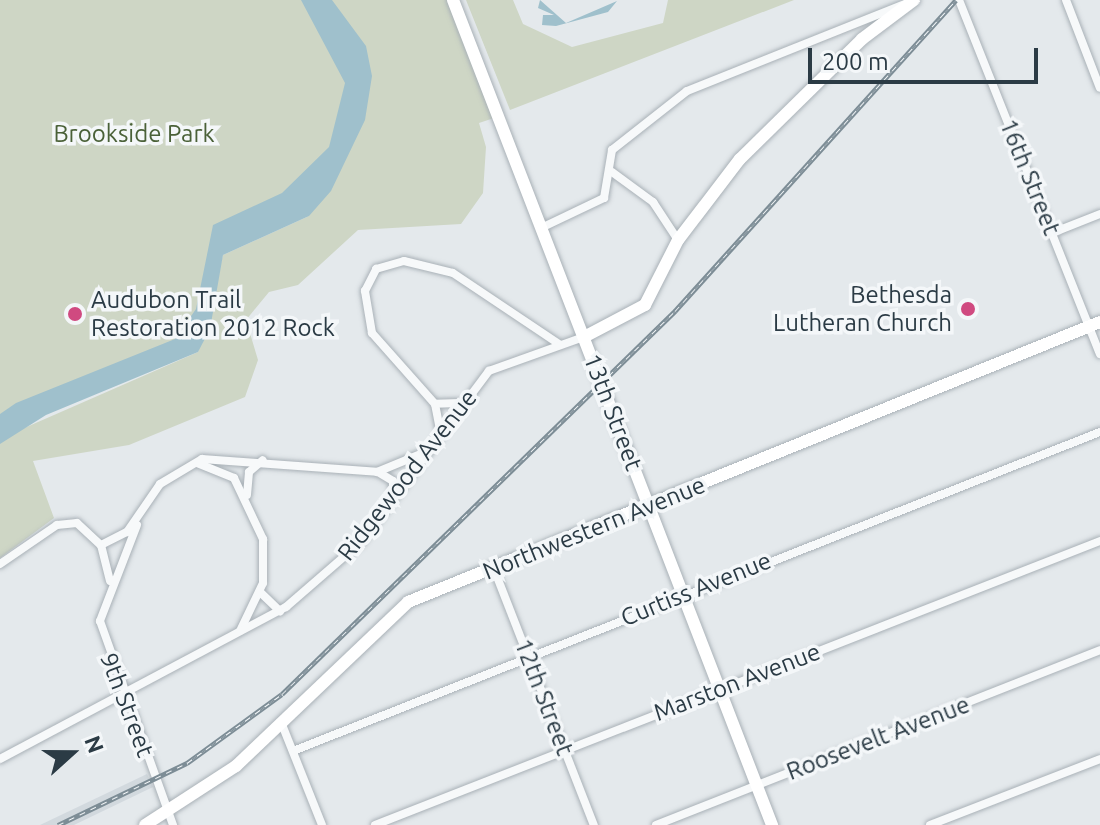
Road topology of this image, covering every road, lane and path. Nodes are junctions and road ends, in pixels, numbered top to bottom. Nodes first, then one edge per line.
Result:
1 (453, 0) edge
2 (959, 0) edge
3 (1066, 0) edge
4 (913, 1) edge
5 (1100, 88) edge
6 (612, 172) junction
7 (1100, 214) edge
8 (541, 228) junction
9 (1052, 233) junction
10 (678, 240) junction
11 (1094, 324) edge
12 (584, 337) junction
13 (559, 344) junction
14 (1100, 354) edge
15 (461, 403) junction
16 (435, 404) junction
17 (440, 432) junction
18 (1100, 432) edge
19 (425, 452) junction
20 (264, 460) junction
21 (192, 463) junction
22 (377, 472) junction
23 (247, 496) junction
24 (649, 504) junction
25 (390, 505) junction
26 (140, 516) junction
27 (1100, 541) edge
28 (101, 545) junction
29 (0, 564) edge
30 (494, 569) junction
31 (110, 582) junction
32 (260, 592) junction
33 (683, 593) junction
34 (280, 611) junction
35 (238, 633) junction
36 (1100, 650) edge
37 (528, 656) junction
38 (720, 688) junction
39 (121, 694) junction
40 (281, 721) junction
41 (565, 750) junction
42 (293, 751) junction
43 (0, 759) edge
44 (1100, 759) edge
45 (758, 785) junction
46 (166, 807) junction
47 (145, 825) edge
48 (173, 825) edge
49 (322, 825) edge
50 (375, 825) edge
51 (594, 825) edge
52 (656, 825) edge
53 (772, 825) edge
54 (930, 825) edge

1 - 8 street, 13th Street
2 - 9 street, 16th Street
3 - 5 street
4 - 6 street
4 - 10 street, Ridgewood Avenue
6 - 8 street
6 - 10 street
7 - 9 street
8 - 12 street, 13th Street
9 - 11 street, 16th Street
10 - 12 street, Ridgewood Avenue
11 - 14 street, 16th Street
11 - 24 street, Northwestern Avenue
12 - 13 street, Ridgewood Avenue
12 - 24 street, 13th Street
13 - 15 street, Ridgewood Avenue
13 - 16 street
15 - 16 street
15 - 17 street, Ridgewood Avenue
16 - 17 street
17 - 19 street, Ridgewood Avenue
18 - 33 street, Curtiss Avenue
19 - 22 street
19 - 25 street, Ridgewood Avenue
20 - 21 street
20 - 22 street
20 - 23 street
21 - 23 street
21 - 26 street
22 - 25 street
23 - 32 street
24 - 30 street, Northwestern Avenue
24 - 33 street, 13th Street
25 - 34 street, Ridgewood Avenue
26 - 28 street
26 - 31 street, 9th Street
27 - 38 street, Marston Avenue
28 - 29 street
28 - 31 street, 9th Street
30 - 37 street, 12th Street
30 - 40 street, Northwestern Avenue
31 - 39 street, 9th Street
32 - 34 street
32 - 35 street
33 - 37 street, Curtiss Avenue
33 - 38 street, 13th Street
34 - 35 street, Ridgewood Avenue
35 - 39 street, Ridgewood Avenue
36 - 45 street, Roosevelt Avenue
37 - 41 street, 12th Street
37 - 42 street, Curtiss Avenue
38 - 41 street, Marston Avenue
38 - 45 street, 13th Street
39 - 43 street, Ridgewood Avenue
39 - 46 street, 9th Street
40 - 42 street
40 - 46 street, Northwestern Avenue
41 - 50 street, Marston Avenue
41 - 51 street, 12th Street
42 - 49 street
44 - 54 street
45 - 52 street, Roosevelt Avenue
45 - 53 street, 13th Street
46 - 47 street, Northwestern Avenue
46 - 48 street, 9th Street

